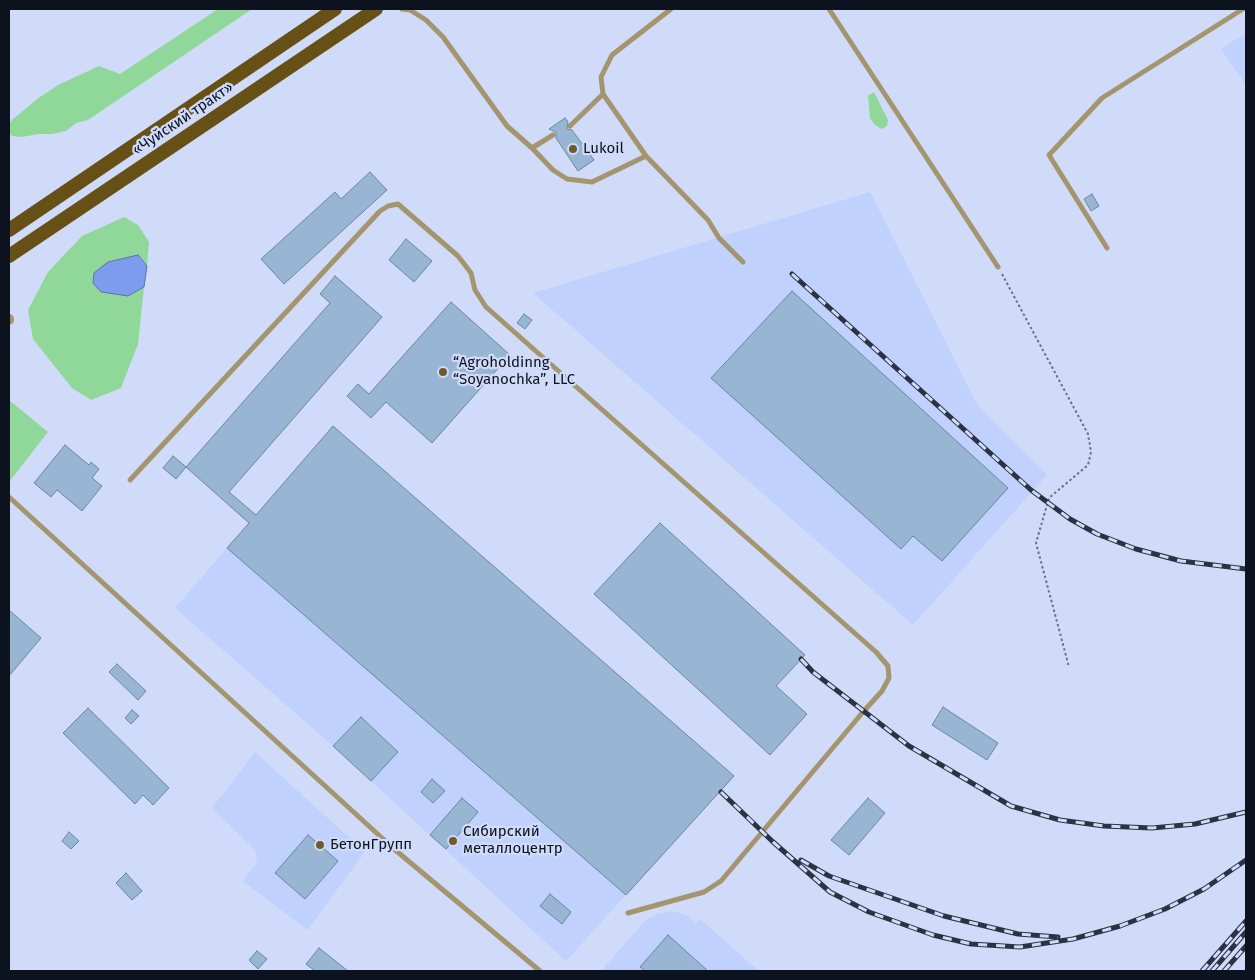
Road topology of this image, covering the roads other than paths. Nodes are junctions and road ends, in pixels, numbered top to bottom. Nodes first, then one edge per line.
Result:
1 (335, 9) edge
2 (376, 9) edge
3 (402, 9) edge
4 (671, 9) edge
5 (829, 9) edge
6 (1243, 9) edge
7 (603, 94) junction
8 (570, 126) dead end
9 (554, 135) dead end
10 (532, 148) junction
11 (646, 156) junction
12 (9, 230) edge
13 (1107, 248) dead end
14 (9, 256) edge
15 (743, 262) dead end
16 (998, 267) road end
17 (130, 480) dead end
18 (9, 498) edge
19 (628, 913) dead end
20 (540, 971) edge

1 - 12 highway, «Чуйский тракт»
2 - 14 highway, «Чуйский тракт»
3 - 10 lane
4 - 7 lane
5 - 16 lane
6 - 13 lane
7 - 8 lane
7 - 11 lane
9 - 10 lane
10 - 11 lane
11 - 15 lane
17 - 19 lane
18 - 20 lane

